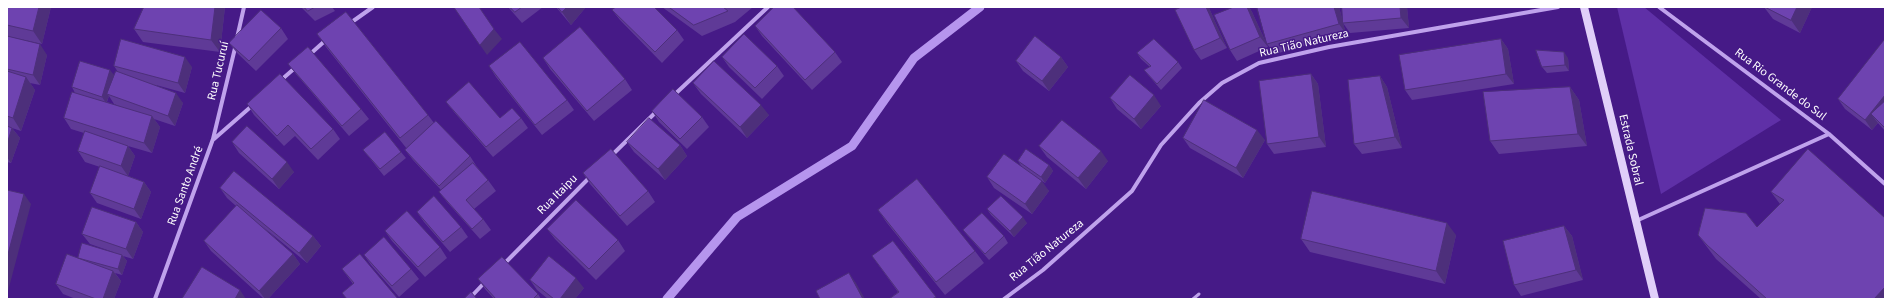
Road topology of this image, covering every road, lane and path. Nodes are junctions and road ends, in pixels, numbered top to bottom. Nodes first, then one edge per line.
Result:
1 (244, 7) edge
2 (373, 7) edge
3 (768, 7) edge
4 (1558, 7) edge
5 (1584, 7) edge
6 (1659, 7) edge
7 (341, 29) edge
8 (329, 38) edge
9 (306, 58) edge
10 (300, 64) edge
11 (277, 84) edge
12 (672, 97) edge
13 (260, 99) edge
14 (660, 108) edge
15 (1829, 134) junction
16 (213, 139) junction
17 (605, 162) edge
18 (594, 173) edge
19 (1885, 184) edge
20 (1635, 221) junction
21 (501, 266) edge
22 (490, 277) edge
23 (1199, 294) dead end
24 (155, 299) edge
25 (469, 299) edge
26 (1004, 299) edge
27 (1193, 299) edge
28 (1655, 299) edge

1 - 16 street, Rua Tucuruí
2 - 7 street
3 - 12 street
4 - 26 street, Rua Tião Natureza
5 - 20 street, Estrada Sobral
6 - 15 street, Rua Rio Grande do Sul
8 - 9 street
10 - 11 street
13 - 16 street, Rua Santo André
14 - 17 street
15 - 19 street, Rua Rio Grande do Sul
15 - 20 street
16 - 24 street, Rua Santo André
18 - 21 street, Rua Itaipu
20 - 28 street, Estrada Sobral
22 - 25 street
23 - 27 lane

